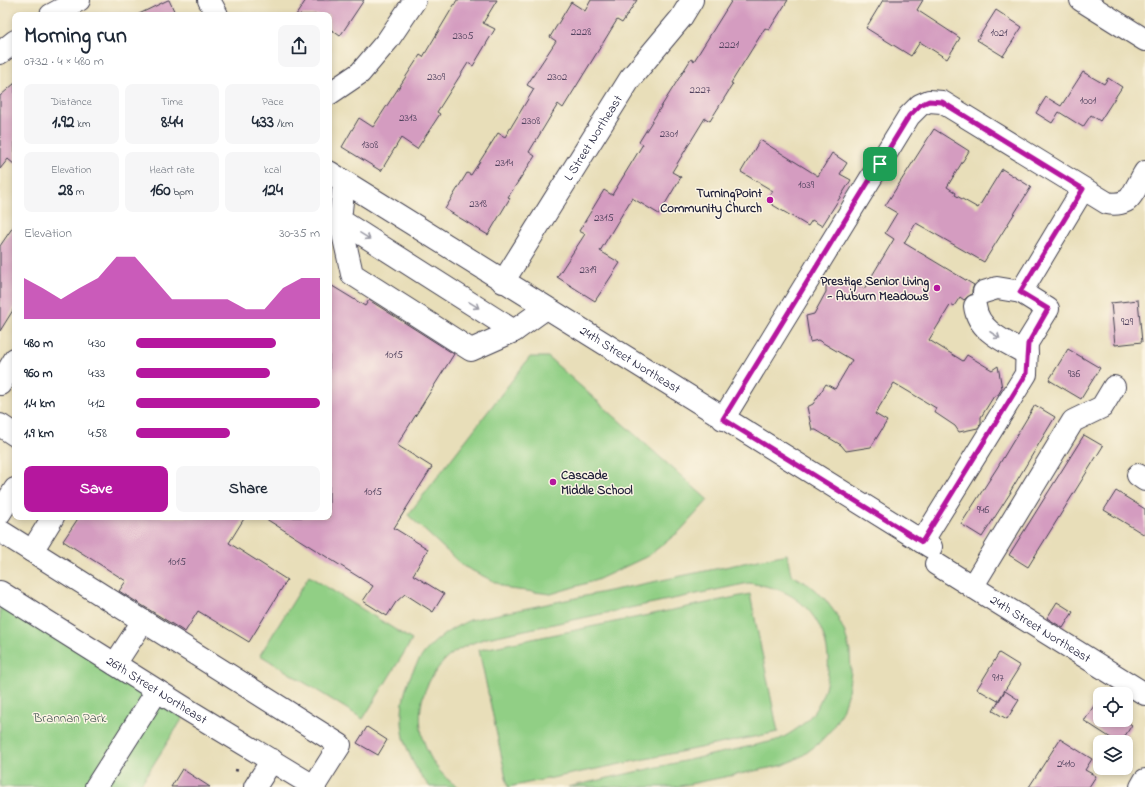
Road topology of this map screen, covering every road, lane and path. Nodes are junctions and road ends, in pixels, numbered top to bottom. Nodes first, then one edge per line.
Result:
1 (80, 0) edge
2 (209, 0) edge
3 (415, 0) edge
4 (692, 0) edge
5 (1094, 3) edge
6 (57, 12) edge
7 (215, 12) edge
8 (1145, 40) edge
9 (12, 43) edge
10 (0, 53) edge
11 (332, 92) edge
12 (1145, 172) edge
13 (337, 177) edge
14 (1083, 189) junction
15 (340, 220) junction
16 (503, 282) junction
17 (1020, 292) junction
18 (546, 308) junction
19 (514, 331) junction
20 (1027, 354) junction
21 (12, 364) edge
22 (0, 384) edge
23 (1114, 387) dead end
24 (723, 419) junction
25 (0, 425) edge
26 (12, 432) edge
27 (12, 494) edge
28 (0, 513) edge
29 (51, 520) edge
30 (0, 531) edge
31 (32, 551) junction
32 (930, 551) junction
33 (972, 586) junction
34 (0, 592) edge
35 (143, 621) junction
36 (115, 664) junction
37 (157, 691) junction
38 (1145, 694) edge
39 (272, 760) junction
40 (235, 770) dead end
41 (240, 771) dead end
42 (1145, 780) edge
43 (96, 787) edge
44 (255, 787) edge
45 (315, 787) edge
46 (1141, 787) edge

1 - 6 street
2 - 7 street
3 - 11 street
4 - 16 street, L Street Northeast
5 - 8 street
9 - 10 street
12 - 14 street
13 - 15 street
13 - 16 street, 24th Street Northeast
14 - 17 street
14 - 24 street
15 -> 19 street
15 - 19 street
16 - 18 street, 24th Street Northeast
17 - 20 street
17 -> 20 street
18 - 19 street
18 - 24 street, 24th Street Northeast
20 - 32 street
21 - 22 street
23 - 33 street
24 - 32 street, 24th Street Northeast
25 - 26 street
27 - 28 street
29 - 31 street
30 - 31 street
31 - 35 street
32 - 33 street, 24th Street Northeast
33 - 38 street, 24th Street Northeast
34 - 36 street, 26th Street Northeast
35 - 36 street
35 - 45 street
36 - 37 street, 26th Street Northeast
37 - 39 street, 26th Street Northeast
37 - 43 street
39 - 44 street
39 - 45 street, 26th Street Northeast
40 - 41 path
42 - 46 street

